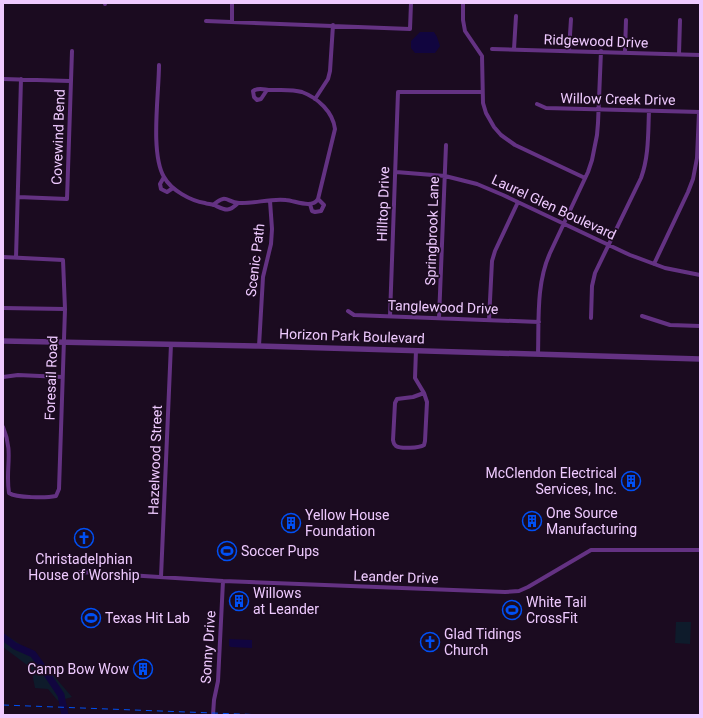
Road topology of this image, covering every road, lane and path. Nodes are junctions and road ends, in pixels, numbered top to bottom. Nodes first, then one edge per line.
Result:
1 (232, 3) edge
2 (411, 3) edge
3 (463, 3) edge
4 (516, 16) dead end
5 (571, 19) dead end
6 (626, 20) dead end
7 (680, 20) dead end
8 (206, 21) dead end
9 (232, 21) junction
10 (333, 26) junction
11 (492, 49) dead end
12 (514, 49) junction
13 (569, 50) junction
14 (72, 52) dead end
15 (601, 52) junction
16 (625, 52) junction
17 (679, 54) junction
18 (700, 55) edge
19 (159, 65) dead end
20 (3, 79) edge
21 (21, 79) junction
22 (70, 81) junction
23 (267, 90) dead end
24 (482, 92) junction
25 (315, 99) junction
26 (537, 104) dead end
27 (599, 109) junction
28 (649, 110) junction
29 (699, 112) edge
30 (446, 145) dead end
31 (396, 172) junction
32 (445, 176) junction
33 (164, 177) junction
34 (585, 178) junction
35 (174, 188) junction
36 (18, 196) junction
37 (318, 199) junction
38 (270, 201) junction
39 (518, 202) junction
40 (238, 203) junction
41 (310, 204) junction
42 (213, 205) junction
43 (563, 223) junction
44 (609, 245) junction
45 (3, 257) edge
46 (16, 258) junction
47 (654, 264) junction
48 (700, 275) edge
49 (3, 308) edge
50 (65, 310) junction
51 (348, 311) dead end
52 (390, 316) junction
53 (642, 316) dead end
54 (439, 318) junction
55 (591, 318) dead end
56 (489, 320) junction
57 (539, 322) junction
58 (700, 326) edge
59 (3, 341) edge
60 (64, 342) junction
61 (171, 344) junction
62 (259, 346) junction
63 (416, 350) junction
64 (538, 354) junction
65 (700, 359) edge
66 (3, 377) edge
67 (62, 377) junction
68 (424, 393) junction
69 (3, 427) edge
70 (700, 550) edge
71 (80, 572) dead end
72 (161, 577) junction
73 (223, 581) junction
74 (213, 715) edge

1 - 9 street
2 - 10 street
3 - 24 street
4 - 12 street
5 - 13 street
6 - 16 street
7 - 17 street
8 - 9 street
9 - 10 street
10 - 25 street
11 - 12 street, Ridgewood Drive
12 - 13 street, Ridgewood Drive
13 - 15 street, Ridgewood Drive
14 - 22 street, Covewind Bend
15 - 16 street, Ridgewood Drive
15 - 27 street
16 - 17 street, Ridgewood Drive
17 - 18 street, Ridgewood Drive
19 - 33 street
20 - 21 street
21 - 22 street
21 - 36 street
22 - 36 street, Covewind Bend
23 - 25 street
24 - 31 street, Hilltop Drive
24 - 34 street
25 - 37 street
26 - 27 street, Willow Creek Drive
27 - 28 street, Willow Creek Drive
27 - 34 street
28 - 29 street, Willow Creek Drive
28 - 44 street
29 - 47 street
30 - 32 street, Springbrook Lane
31 - 32 street, Laurel Glen Boulevard
31 - 52 street, Hilltop Drive
32 - 39 street, Laurel Glen Boulevard
32 - 54 street, Springbrook Lane
33 - 35 street
33 - 35 street
34 - 43 street
35 - 42 street
36 - 46 street
37 - 41 street
37 - 41 street
38 - 40 street
38 - 41 street
38 - 62 street, Scenic Path
39 - 43 street, Laurel Glen Boulevard
39 - 56 street
40 - 42 street
40 - 42 street
43 - 44 street, Laurel Glen Boulevard
43 - 57 street
44 - 47 street, Laurel Glen Boulevard
44 - 55 street
45 - 46 street
46 - 50 street, Foresail Road
47 - 48 street, Laurel Glen Boulevard
49 - 50 street
50 - 60 street, Foresail Road
51 - 52 street, Tanglewood Drive
52 - 54 street, Tanglewood Drive
53 - 58 street
54 - 56 street, Tanglewood Drive
56 - 57 street, Tanglewood Drive
57 - 64 street
59 - 60 street, Horizon Park Boulevard
60 - 61 street, Horizon Park Boulevard
60 - 67 street, Foresail Road
61 - 62 street, Horizon Park Boulevard
61 - 72 street, Hazelwood Street
62 - 63 street, Horizon Park Boulevard
63 - 64 street, Horizon Park Boulevard
63 - 68 street
64 - 65 street, Horizon Park Boulevard
66 - 67 street
67 - 69 street, Foresail Road
68 - 68 street
70 - 73 street, Leander Drive
71 - 72 street, Leander Drive
72 - 73 street, Leander Drive
73 - 74 street, Sonny Drive

